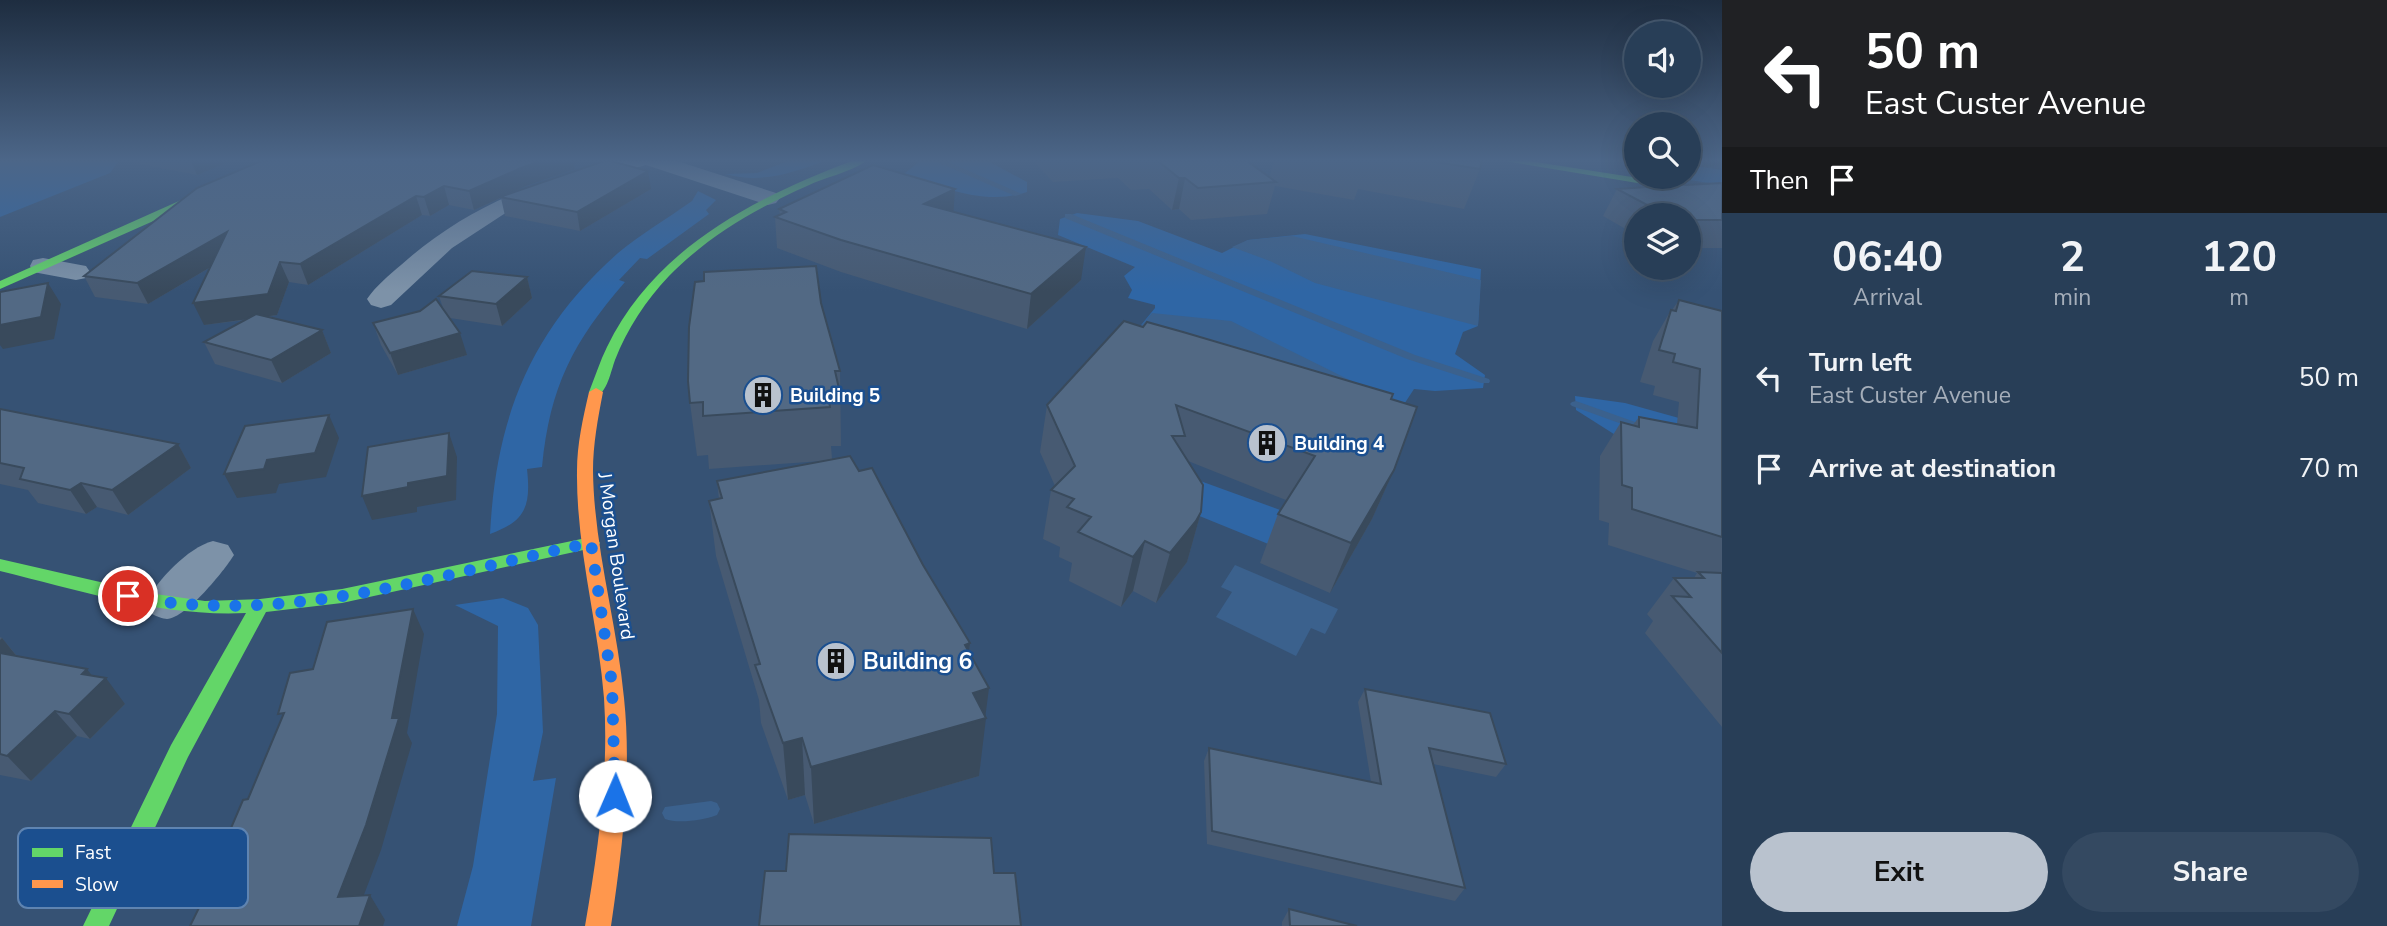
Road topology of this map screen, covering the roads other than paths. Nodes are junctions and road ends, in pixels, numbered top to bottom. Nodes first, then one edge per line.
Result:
1 (180, 204) edge
2 (512, 204) edge
3 (758, 204) edge
4 (43, 266) junction
5 (76, 272) dead end
6 (0, 285) edge
7 (381, 299) dead end
8 (591, 543) junction
9 (213, 555) dead end
10 (0, 565) edge
11 (167, 603) junction
12 (260, 606) junction
13 (143, 828) edge
14 (105, 908) edge
15 (96, 926) edge
16 (598, 926) edge

1 - 4 street
2 - 7 street
3 - 8 street, J Morgan Boulevard
4 - 5 street
4 - 6 street
8 - 12 street
8 - 16 street, J Morgan Boulevard
9 - 11 street
10 - 11 street
11 - 12 street
12 - 13 street
14 - 15 street

